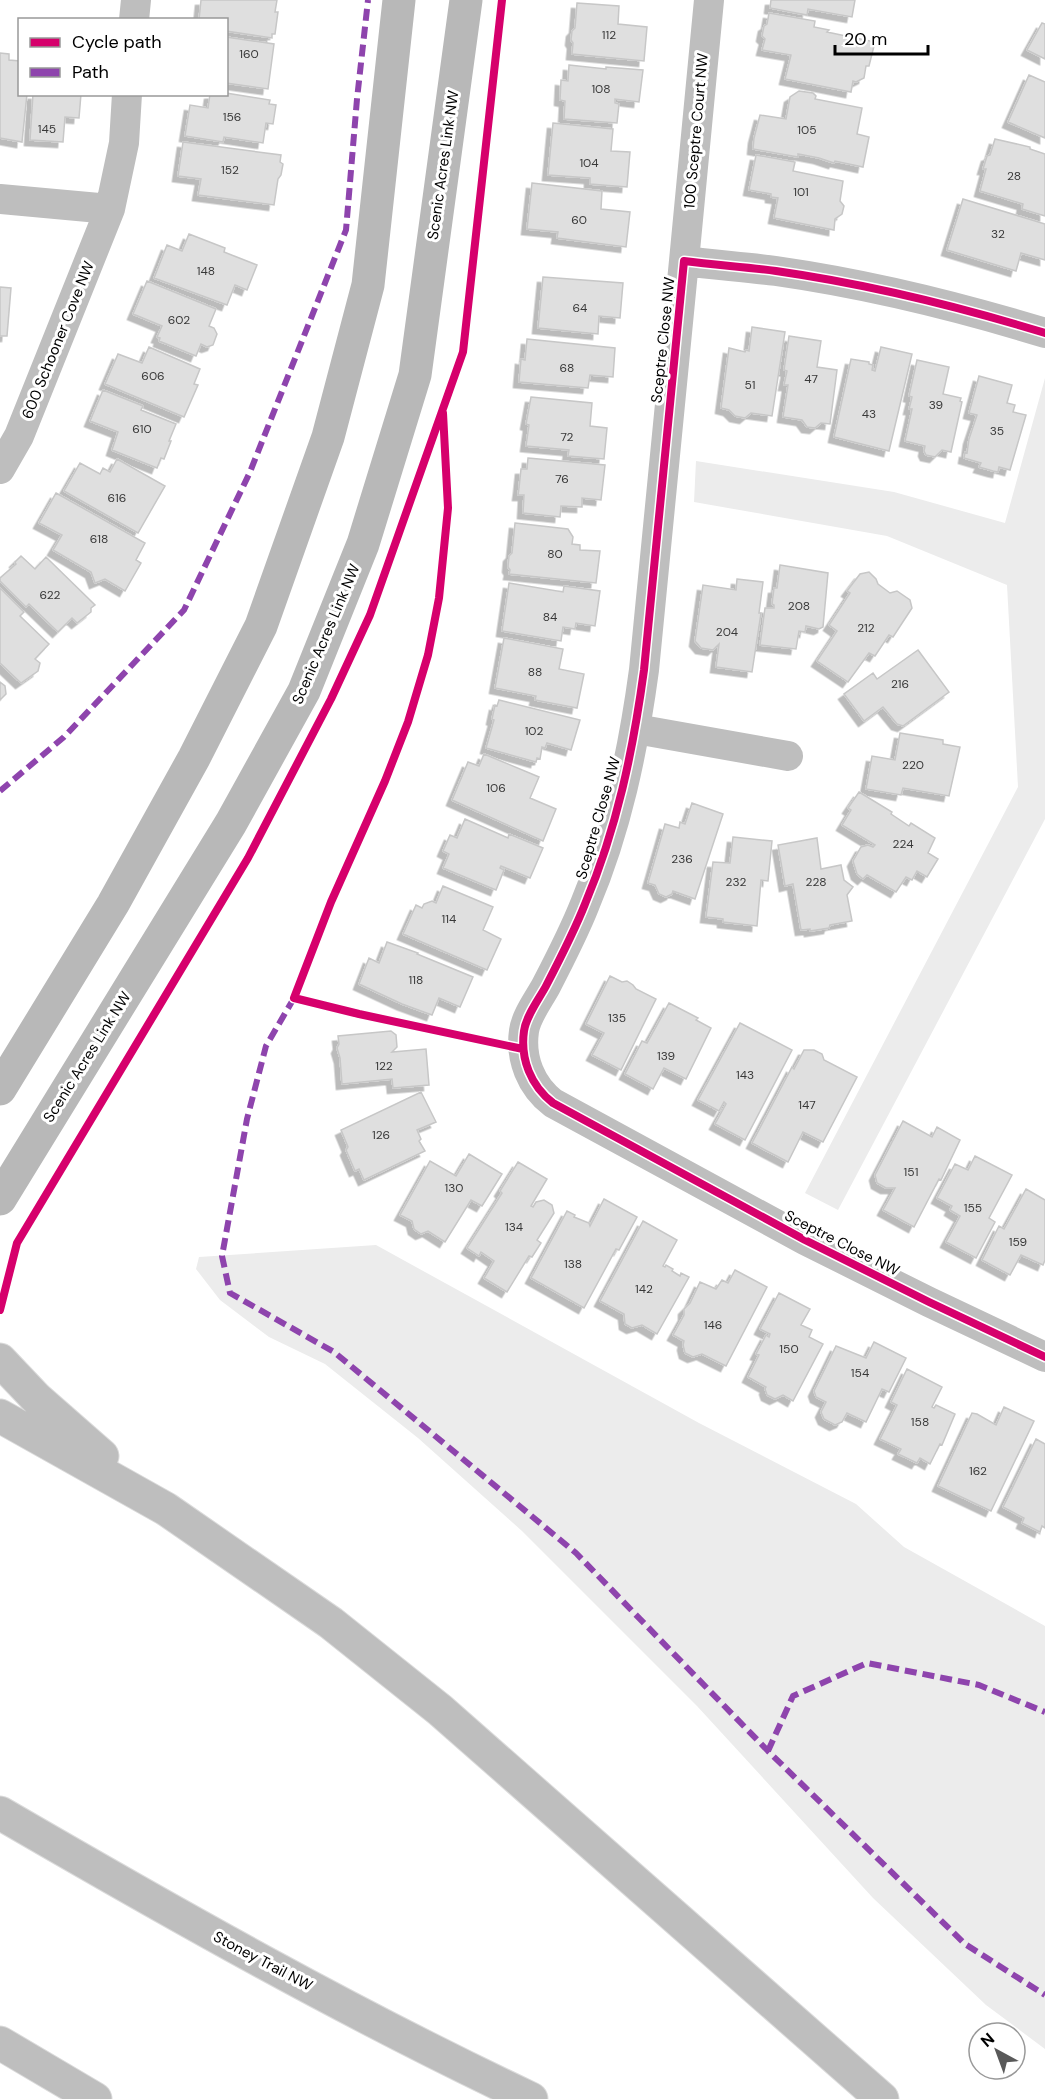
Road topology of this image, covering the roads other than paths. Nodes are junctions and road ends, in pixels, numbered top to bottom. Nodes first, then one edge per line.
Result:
1 (136, 0) edge
2 (399, 0) edge
3 (466, 0) edge
4 (710, 0) edge
5 (134, 18) edge
6 (127, 96) edge
7 (0, 200) edge
8 (110, 209) junction
9 (684, 261) junction
10 (1045, 333) edge
11 (0, 469) edge
12 (636, 729) junction
13 (788, 756) dead end
14 (0, 1089) edge
15 (0, 1199) edge
16 (1045, 1357) edge
17 (0, 1360) edge
18 (0, 1416) edge
19 (166, 1509) junction
20 (0, 1813) edge
21 (0, 2043) edge
22 (94, 2099) edge
23 (531, 2099) edge
24 (882, 2099) edge

1 - 5 street
2 - 14 street
3 - 15 street, Scenic Acres Link NW
4 - 9 street, 100 Sceptre Court NW
6 - 8 street, 600 Schooner Cove NW
7 - 8 street
8 - 11 street, 600 Schooner Cove NW
9 - 10 street, Sceptre Close NW
9 - 12 street, Sceptre Close NW
12 - 13 street
12 - 16 street, Sceptre Close NW
17 - 19 highway
18 - 19 highway
19 - 24 highway
20 - 23 highway, Stoney Trail NW
21 - 22 highway

